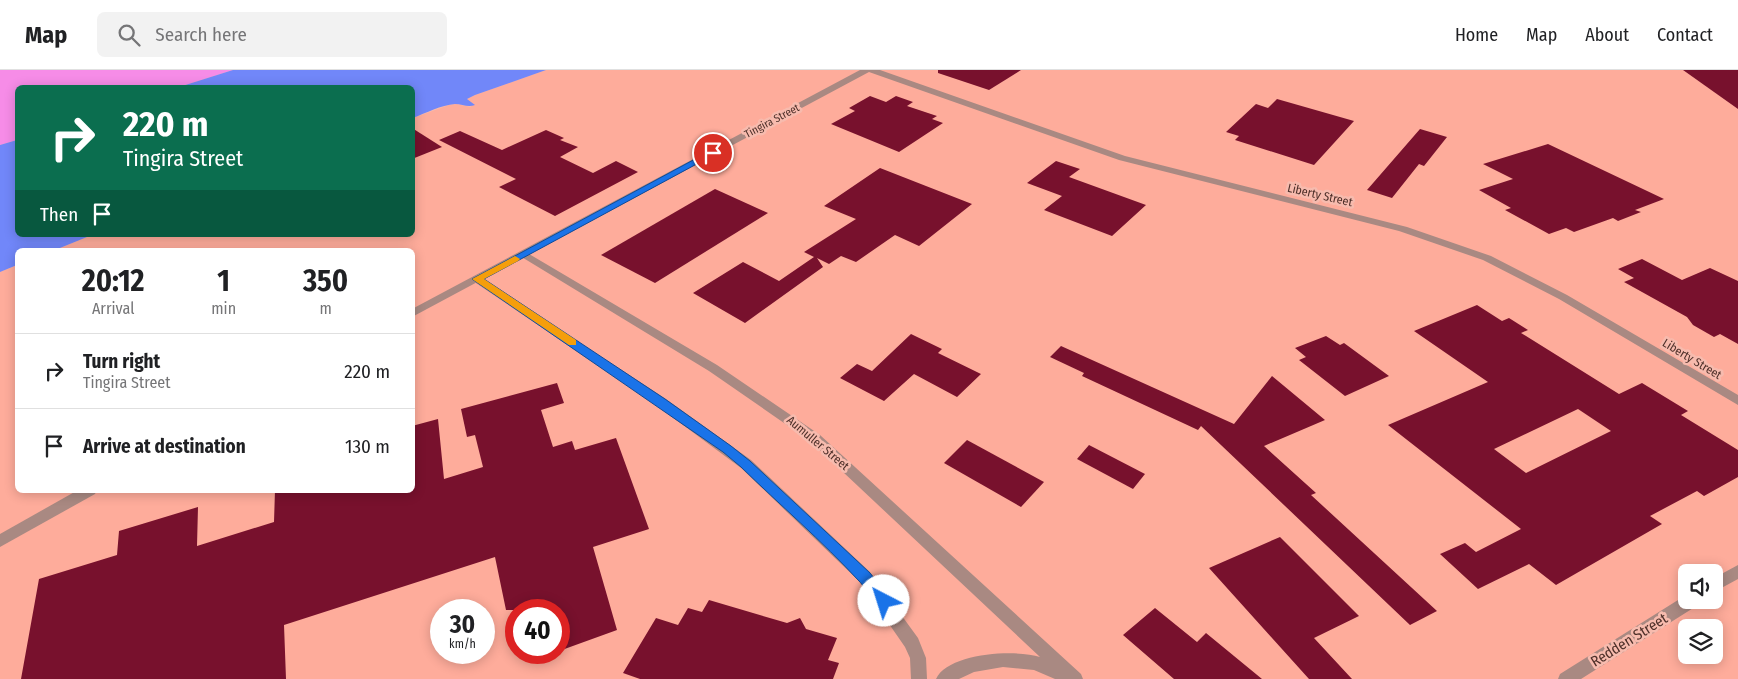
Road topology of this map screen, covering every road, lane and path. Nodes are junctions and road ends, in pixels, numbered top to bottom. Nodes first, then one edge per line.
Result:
1 (866, 70) edge
2 (872, 70) edge
3 (524, 254) junction
4 (477, 279) junction
5 (415, 312) edge
6 (1738, 401) edge
7 (85, 493) edge
8 (0, 541) edge
9 (1738, 571) edge
10 (1723, 580) edge
11 (1678, 609) edge
12 (919, 679) edge
13 (944, 679) edge
14 (1070, 679) edge
15 (1075, 679) edge
16 (1566, 679) edge

1 - 3 street, Tingira Street
2 - 6 street, Liberty Street
3 - 4 street, Tingira Street
3 - 15 street, Aumuller Street
4 - 5 street, Tingira Street
4 - 12 street
7 - 8 street
9 - 10 street
11 - 16 street, Redden Street
13 - 14 street

